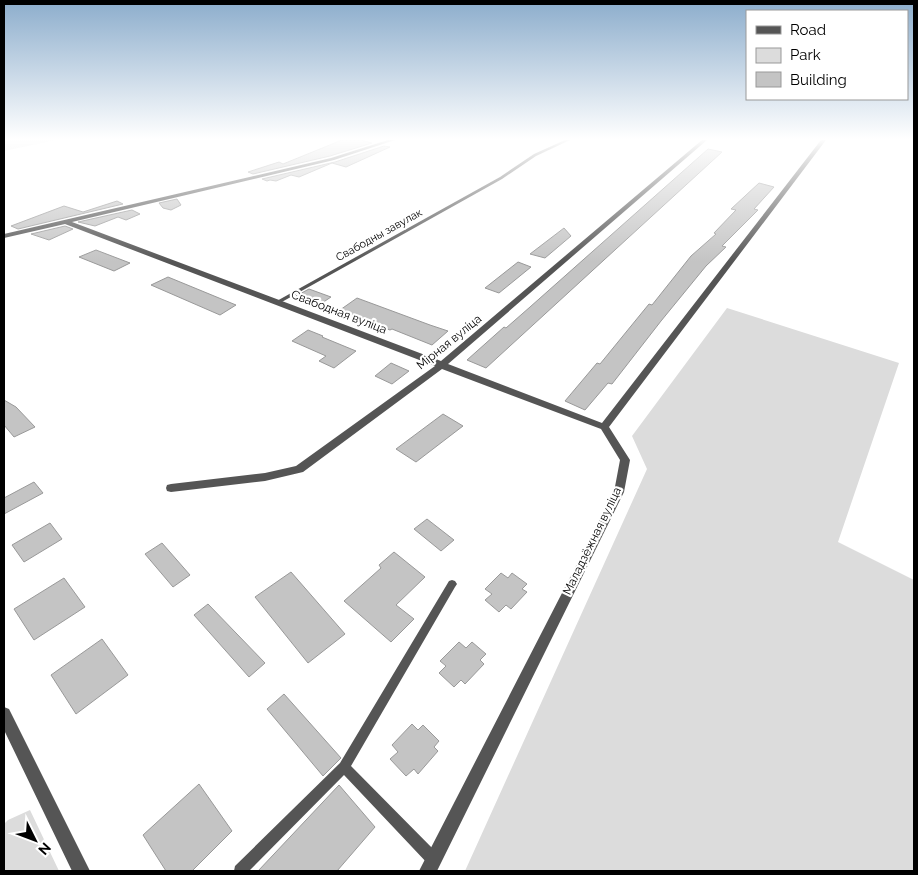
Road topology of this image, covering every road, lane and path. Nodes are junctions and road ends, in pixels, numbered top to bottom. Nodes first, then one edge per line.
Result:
1 (238, 181) edge
2 (496, 181) edge
3 (657, 181) edge
4 (793, 181) edge
5 (64, 221) junction
6 (4, 236) edge
7 (278, 302) junction
8 (443, 364) junction
9 (604, 427) junction
10 (171, 488) dead end
11 (452, 584) dead end
12 (4, 714) edge
13 (344, 767) junction
14 (431, 866) edge
15 (81, 871) edge
16 (240, 871) edge

1 - 5 street
2 - 7 lane, Свабодны завулак
3 - 8 street, Мірная вуліца
4 - 9 street
5 - 6 street
5 - 7 street, Свабодная вуліца
7 - 8 street, Свабодная вуліца
8 - 9 street, Свабодная вуліца
8 - 10 street, Мірная вуліца
9 - 14 street, Маладзёжная вуліца
11 - 13 lane
12 - 15 street
13 - 14 lane
13 - 16 lane

